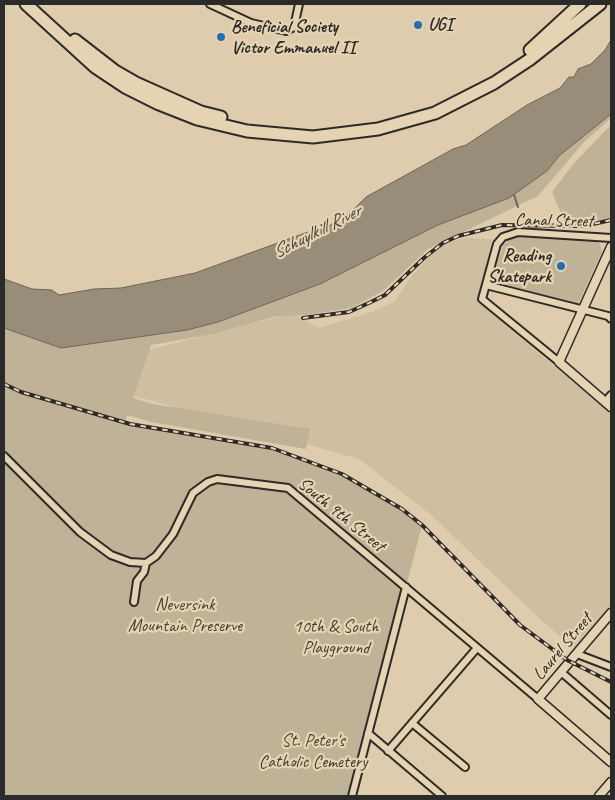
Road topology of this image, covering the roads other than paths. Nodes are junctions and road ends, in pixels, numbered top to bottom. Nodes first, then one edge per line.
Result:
1 (26, 4) edge
2 (36, 4) edge
3 (210, 4) edge
4 (299, 4) edge
5 (580, 4) edge
6 (600, 4) edge
7 (225, 7) edge
8 (611, 238) edge
9 (611, 247) edge
10 (486, 285) junction
11 (582, 309) junction
12 (611, 319) edge
13 (559, 362) junction
14 (611, 395) edge
15 (608, 404) edge
16 (4, 456) edge
17 (146, 563) junction
18 (406, 587) junction
19 (134, 602) dead end
20 (611, 613) edge
21 (477, 648) junction
22 (577, 654) junction
23 (611, 668) edge
24 (561, 672) junction
25 (538, 699) junction
26 (611, 715) edge
27 (412, 723) junction
28 (368, 733) junction
29 (388, 750) junction
30 (611, 762) edge
31 (465, 767) dead end
32 (611, 782) edge
33 (352, 796) edge
34 (442, 796) edge
35 (599, 796) edge

1 - 6 highway
2 - 5 highway
3 - 7 street
4 - 7 street
8 - 10 street, Canal Street
9 - 11 street
10 - 11 street
10 - 13 street, Canal Street
11 - 12 street
11 - 13 street
13 - 15 street
14 - 15 street
16 - 17 street
17 - 18 street, South 9th Street
17 - 19 street
18 - 21 street, South 9th Street
18 - 28 street
20 - 22 street, Laurel Street
21 - 25 street, South 9th Street
21 - 27 street
22 - 23 street
22 - 24 street, Laurel Street
24 - 25 street, Laurel Street
24 - 26 street
25 - 30 street, South 9th Street
27 - 29 street
27 - 31 street
28 - 29 street
28 - 33 street
29 - 34 street
32 - 35 street

